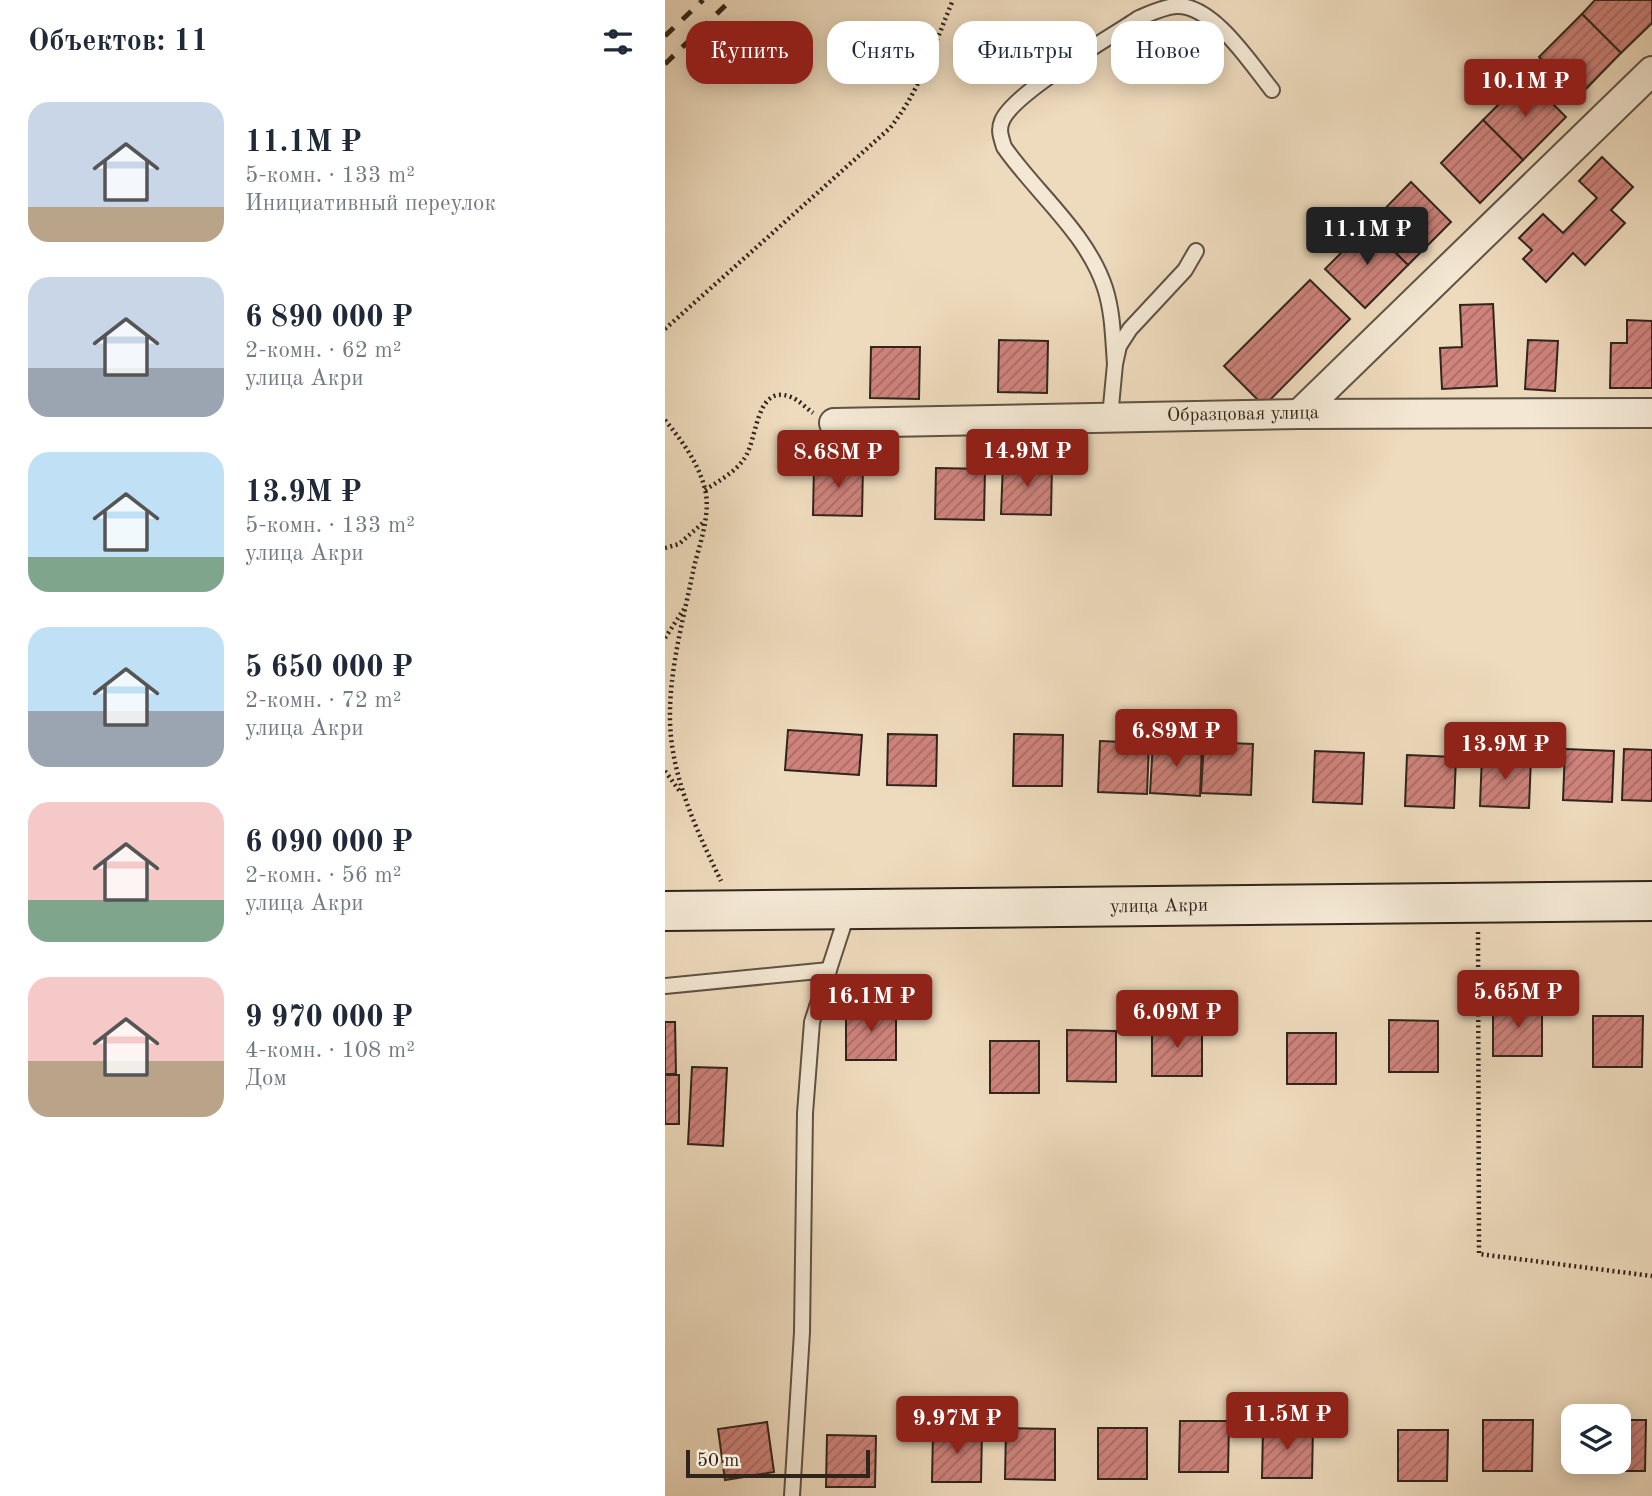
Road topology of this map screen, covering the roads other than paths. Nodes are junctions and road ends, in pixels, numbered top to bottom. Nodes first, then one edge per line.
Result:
1 (1652, 71) edge
2 (1272, 90) dead end
3 (1196, 251) dead end
4 (1115, 364) junction
5 (1652, 413) edge
6 (1299, 414) junction
7 (1110, 417) junction
8 (834, 423) road end
9 (1652, 901) edge
10 (848, 910) junction
11 (665, 911) edge
12 (829, 970) junction
13 (665, 986) edge
14 (792, 1496) edge

1 - 6 street
2 - 4 lane
3 - 4 lane
4 - 7 lane
5 - 6 street, Образцовая улица
6 - 7 street, Образцовая улица
7 - 8 street, Образцовая улица
9 - 10 main road, улица Акри
10 - 11 main road, улица Акри
10 - 12 lane
12 - 13 lane
12 - 14 lane

